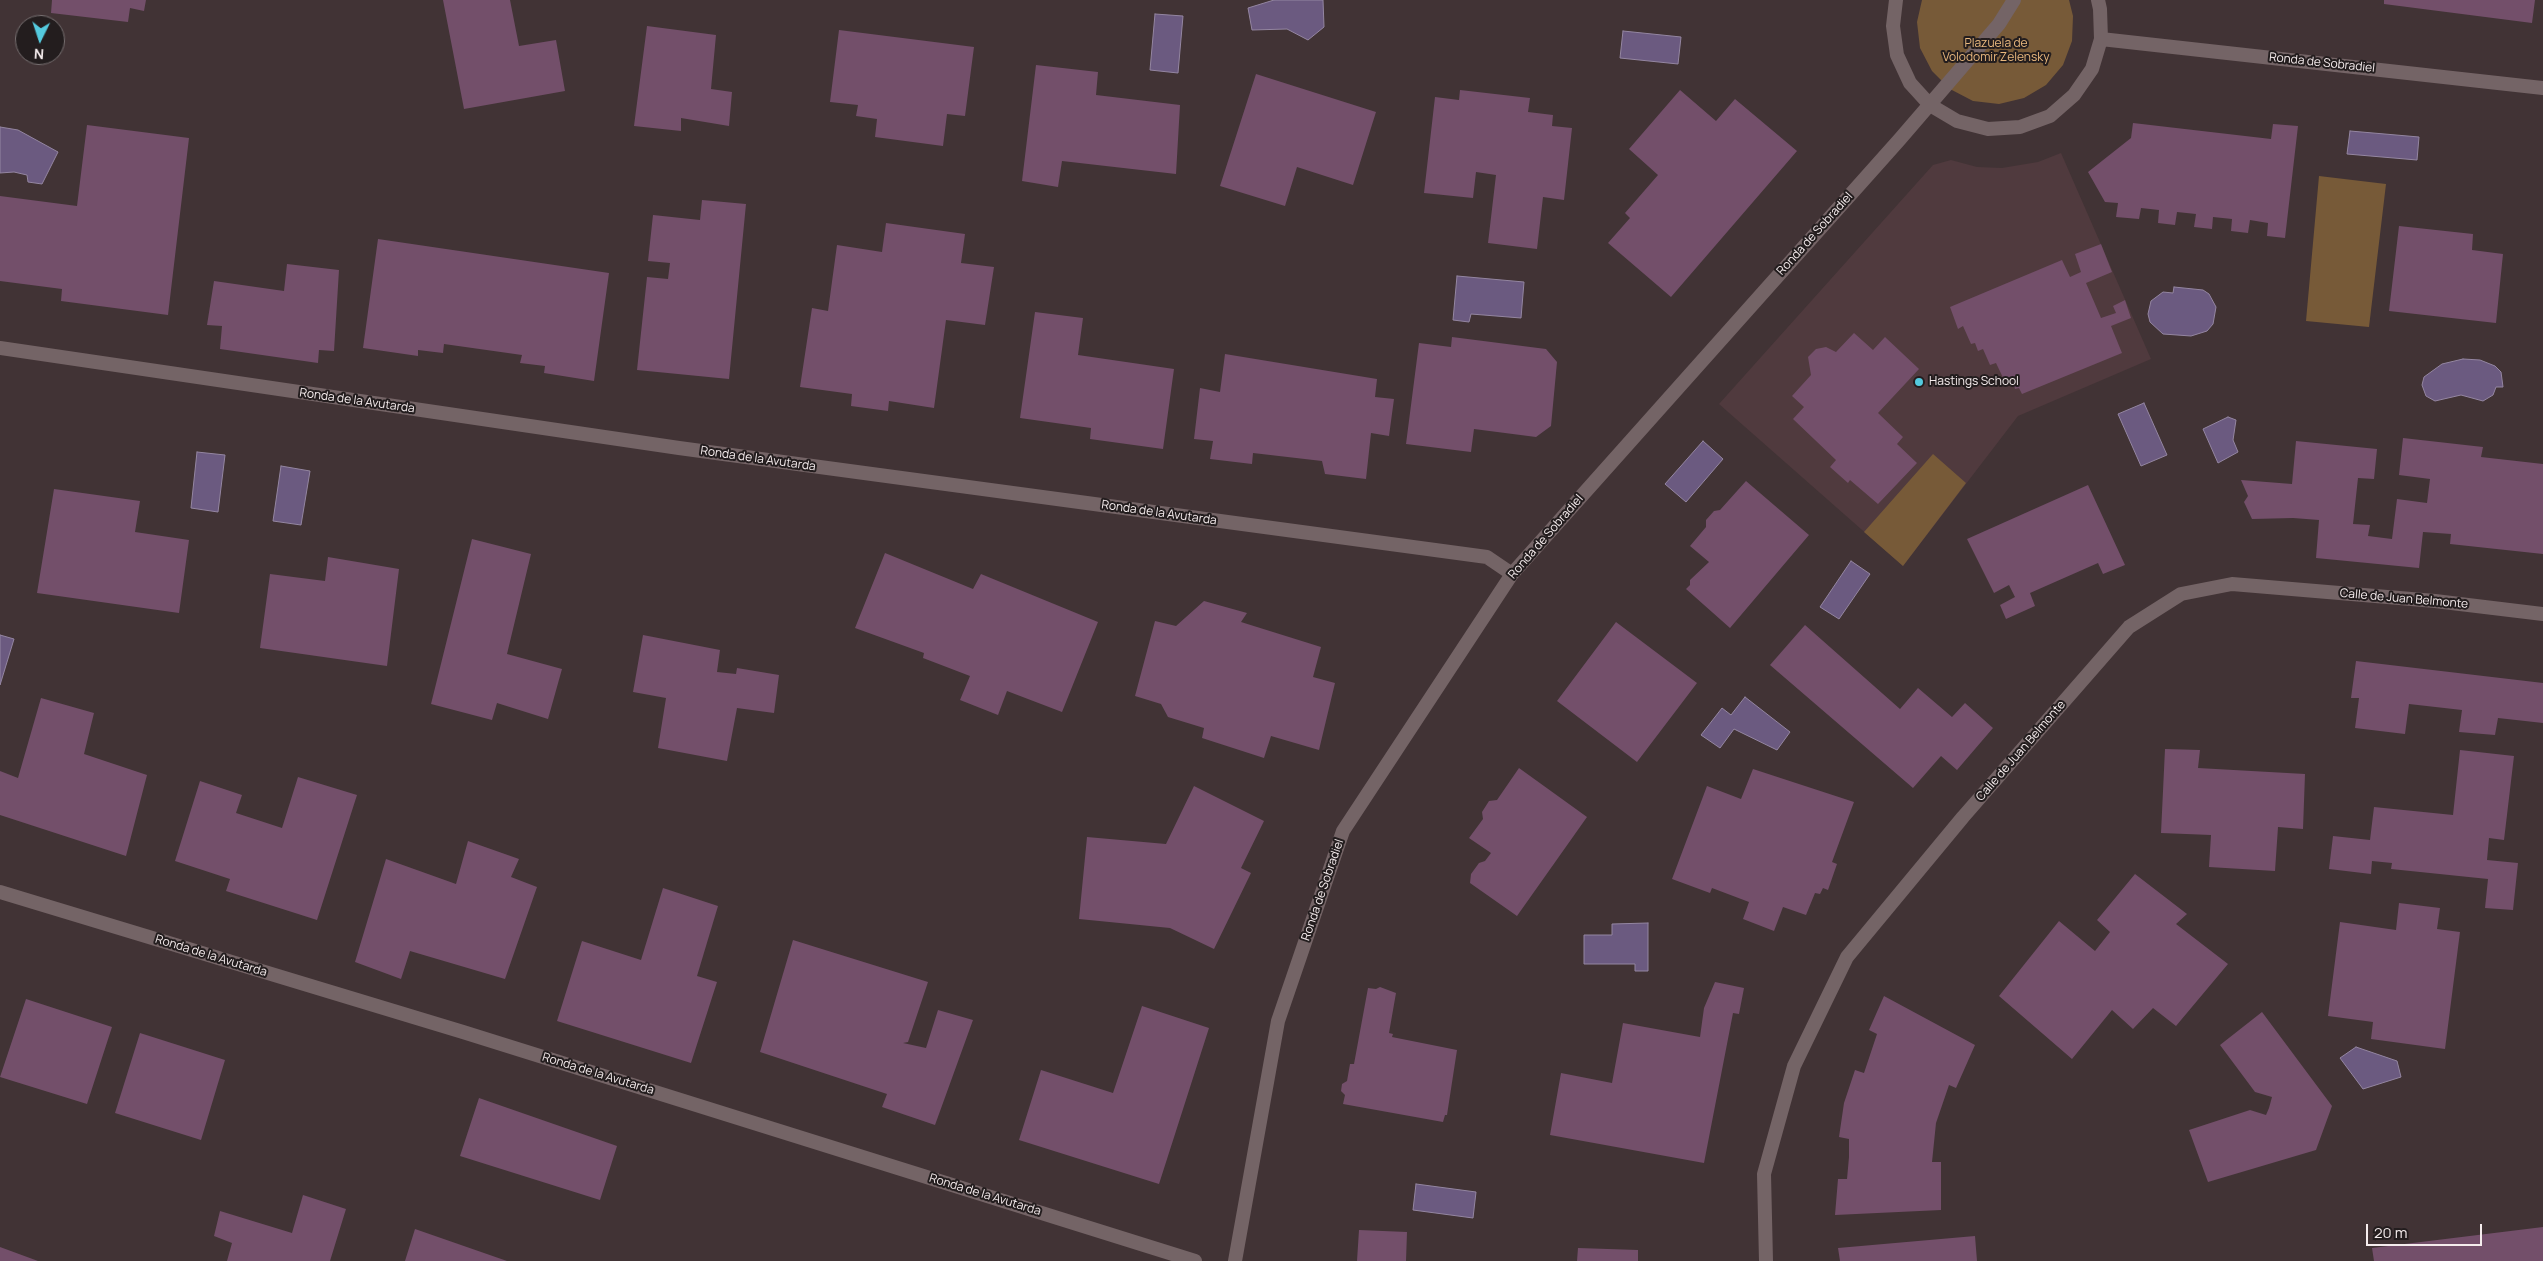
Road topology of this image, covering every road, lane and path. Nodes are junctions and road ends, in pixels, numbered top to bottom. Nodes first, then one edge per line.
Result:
1 (1896, 0) edge
2 (2014, 0) edge
3 (2098, 0) edge
4 (2101, 38) junction
5 (2543, 88) edge
6 (1930, 105) junction
7 (0, 348) edge
8 (1512, 574) junction
9 (2543, 614) edge
10 (0, 892) edge
11 (1195, 1261) edge
12 (1235, 1261) edge
13 (1766, 1261) edge

1 - 6 street
2 - 6 street, Ronda de Sobradiel
3 - 4 street
4 - 5 street, Ronda de Sobradiel
4 - 6 street
6 - 8 street, Ronda de Sobradiel
7 - 8 street, Ronda de la Avutarda
8 - 12 street, Ronda de Sobradiel
9 - 13 street, Calle de Juan Belmonte
10 - 11 street, Ronda de la Avutarda

